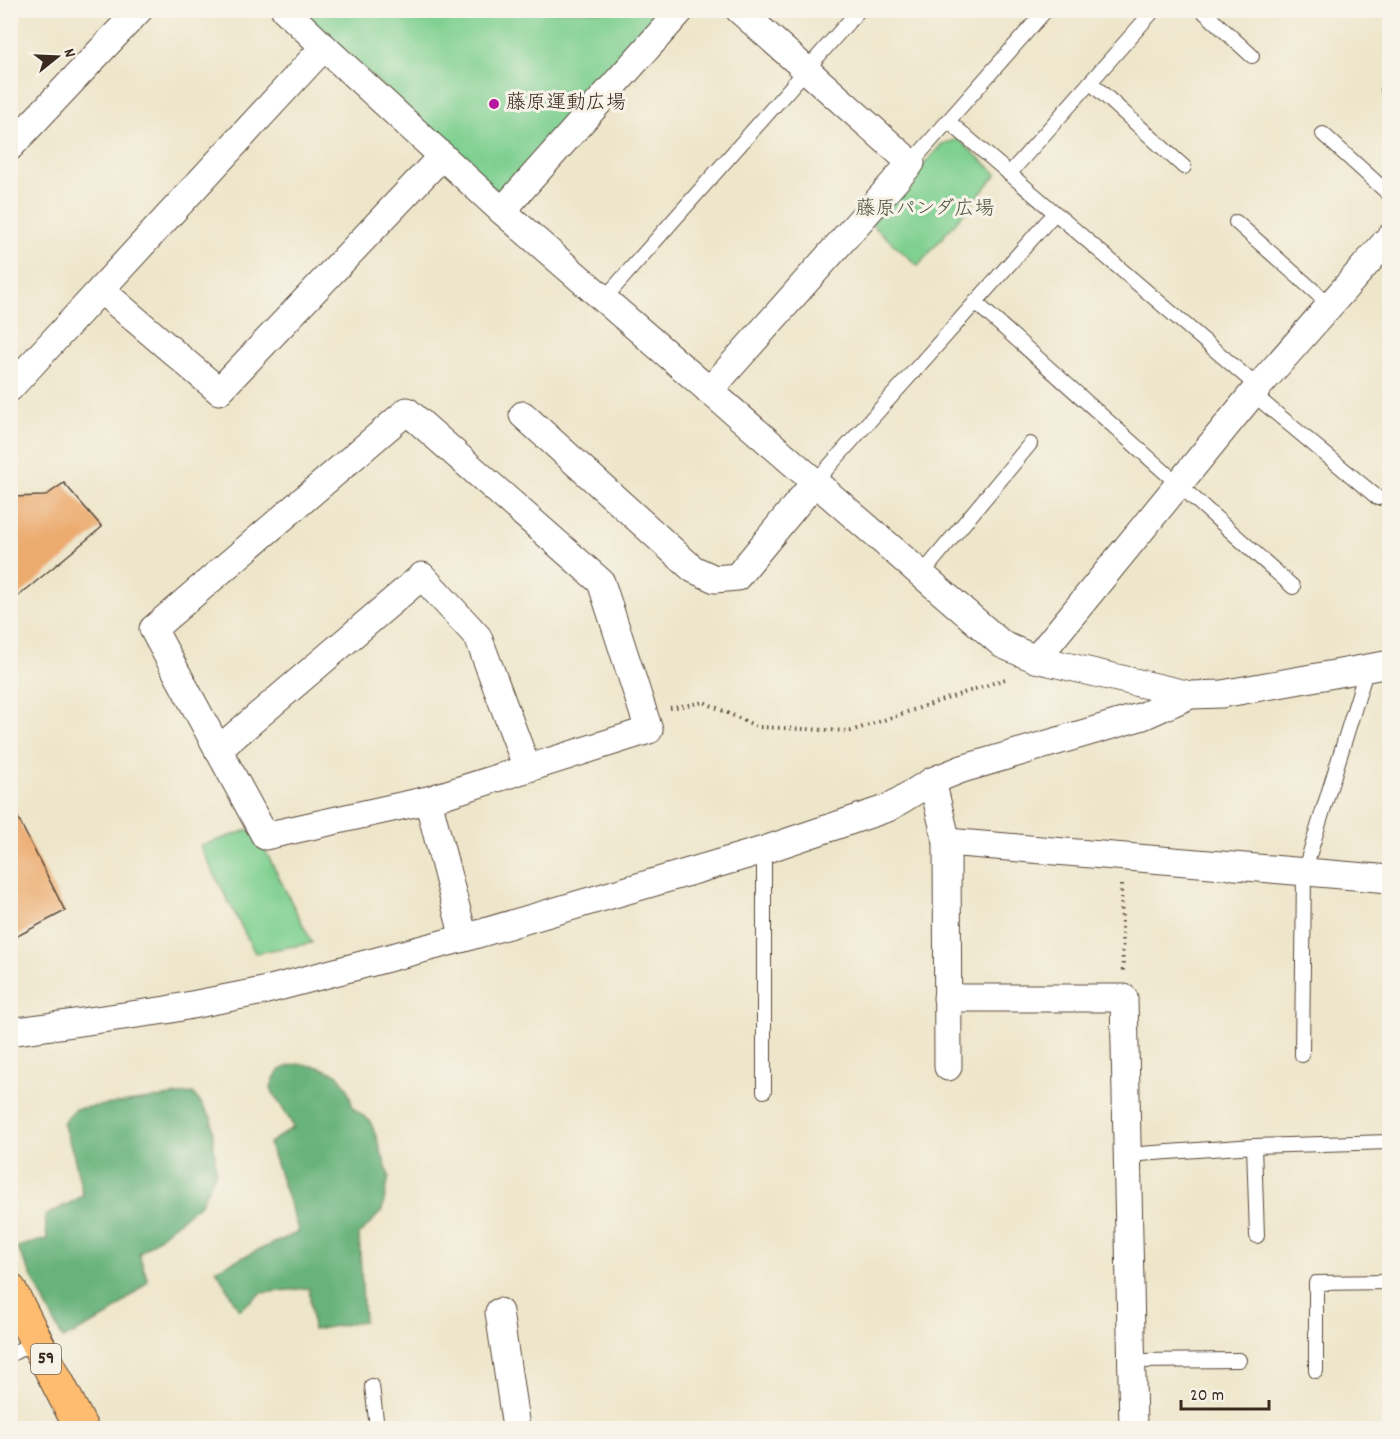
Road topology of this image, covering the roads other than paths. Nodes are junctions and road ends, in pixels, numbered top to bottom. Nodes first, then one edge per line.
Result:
1 (140, 10) edge
2 (285, 10) edge
3 (681, 10) edge
4 (739, 10) edge
5 (859, 10) edge
6 (1046, 10) edge
7 (1154, 10) edge
8 (1202, 10) edge
9 (324, 47) junction
10 (1252, 56) dead end
11 (806, 70) junction
12 (1090, 82) junction
13 (948, 121) junction
14 (1323, 134) dead end
15 (10, 147) edge
16 (442, 156) junction
17 (911, 163) junction
18 (1184, 167) dead end
19 (1009, 174) junction
20 (1389, 195) edge
21 (502, 212) junction
22 (1055, 213) junction
23 (1236, 222) dead end
24 (1389, 237) edge
25 (101, 290) junction
26 (604, 299) junction
27 (975, 302) junction
28 (1330, 305) junction
29 (10, 388) edge
30 (709, 391) junction
31 (1256, 391) junction
32 (523, 415) dead end
33 (1030, 444) dead end
34 (814, 482) junction
35 (1179, 485) junction
36 (1378, 498) dead end
37 (922, 574) junction
38 (1293, 587) dead end
39 (1043, 661) junction
40 (1378, 666) edge
41 (1190, 695) junction
42 (218, 750) junction
43 (527, 768) junction
44 (933, 781) junction
45 (428, 800) junction
46 (947, 842) junction
47 (764, 850) junction
48 (1304, 872) junction
49 (1389, 879) edge
50 (464, 938) junction
51 (947, 998) junction
52 (10, 1032) edge
53 (1302, 1055) dead end
54 (948, 1067) dead end
55 (764, 1091) dead end
56 (1389, 1142) edge
57 (1254, 1146) junction
58 (1126, 1155) junction
59 (1257, 1236) dead end
60 (1389, 1282) edge
61 (10, 1290) edge
62 (499, 1312) dead end
63 (24, 1348) edge
64 (1239, 1360) dead end
65 (1132, 1361) junction
66 (1316, 1371) dead end
67 (372, 1386) dead end
68 (81, 1428) edge
69 (377, 1428) edge
70 (516, 1428) edge
71 (1133, 1428) edge

1 - 15 street
2 - 9 street
3 - 21 street
4 - 11 street
5 - 11 lane
6 - 13 lane
7 - 12 lane
8 - 10 lane
9 - 16 street
9 - 25 street
11 - 17 street
11 - 26 lane
12 - 18 lane
12 - 19 lane
13 - 17 lane
13 - 19 lane
14 - 20 lane
16 - 21 street
16 - 25 street
17 - 30 street
19 - 22 lane
21 - 26 street
22 - 27 lane
22 - 31 lane
23 - 28 lane
24 - 28 street
25 - 29 street
26 - 30 street
27 - 34 lane
27 - 35 lane
28 - 31 street
30 - 34 street
31 - 35 street
31 - 36 lane
32 - 34 street
33 - 37 lane
34 - 37 street
35 - 38 lane
35 - 39 street
37 - 39 street
39 - 41 street
40 - 41 street
40 - 48 lane
41 - 44 street
42 - 43 street
42 - 43 street
42 - 45 street
43 - 45 street
44 - 46 street
44 - 47 street
45 - 50 street
46 - 48 street
46 - 51 street
47 - 50 street
47 - 55 lane
48 - 49 street
48 - 53 lane
50 - 52 street
51 - 54 street
51 - 58 street
56 - 57 lane
57 - 58 lane
57 - 59 lane
58 - 65 street
60 - 66 lane
61 - 63 main road, 59
62 - 70 street
63 - 68 main road, 59
64 - 65 lane
65 - 71 street
67 - 69 lane

